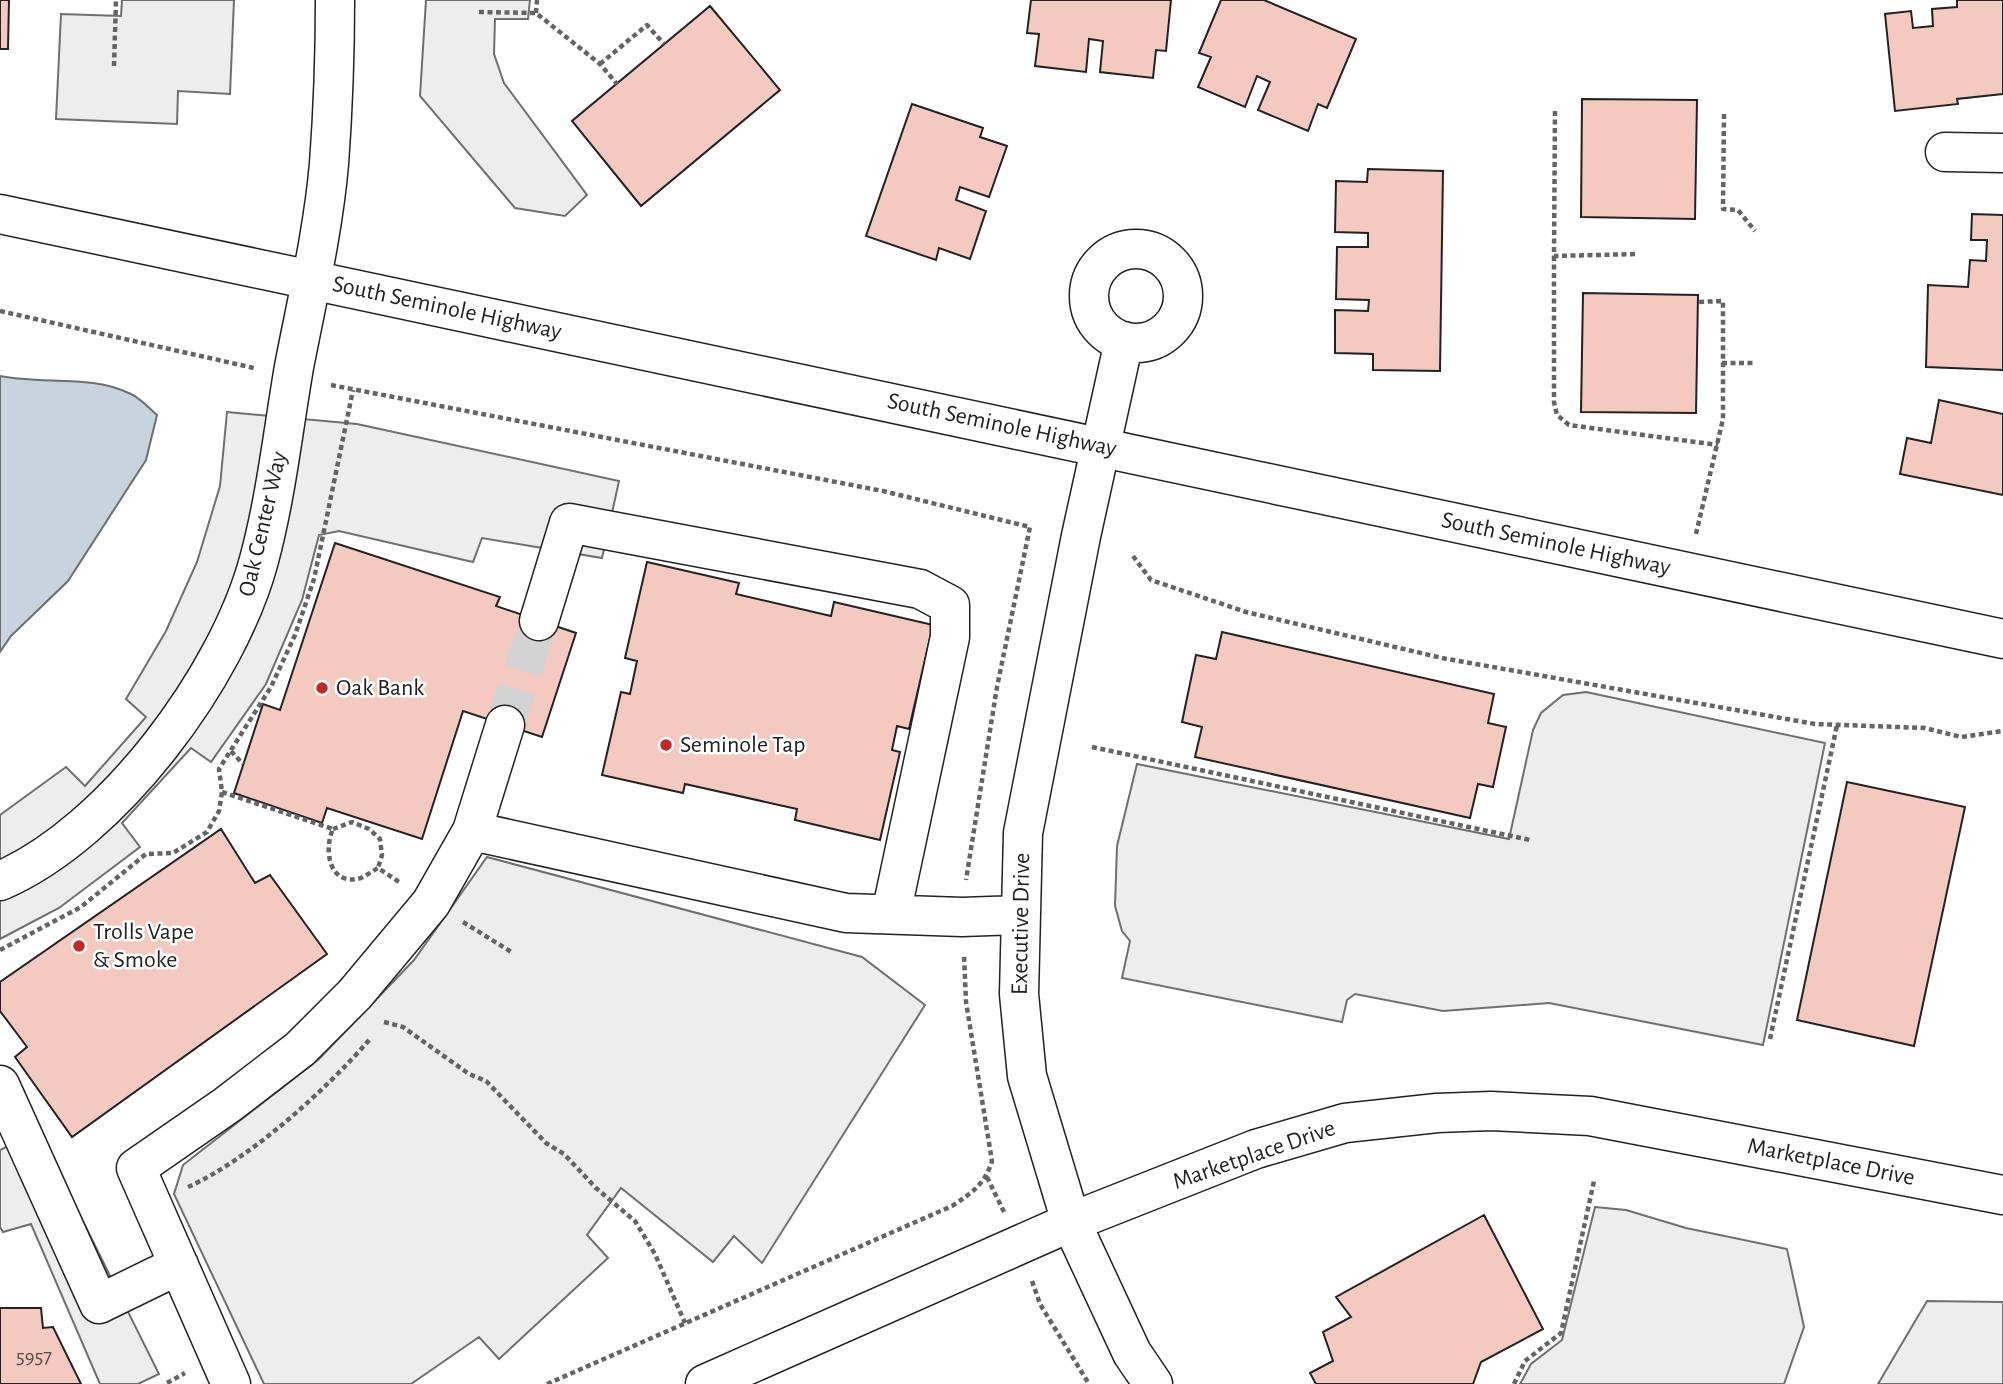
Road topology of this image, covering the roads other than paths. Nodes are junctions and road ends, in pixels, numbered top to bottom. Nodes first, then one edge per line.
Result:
1 (335, 0) edge
2 (1945, 152) dead end
3 (2003, 153) edge
4 (0, 214) edge
5 (311, 279) junction
6 (1124, 341) dead end
7 (1102, 446) junction
8 (538, 621) tunnel mouth
9 (2003, 639) edge
10 (505, 725) tunnel mouth
11 (472, 831) junction
12 (0, 881) edge
13 (891, 914) junction
14 (1019, 915) junction
15 (0, 1084) edge
16 (2003, 1195) edge
17 (1071, 1223) junction
18 (179, 1265) junction
19 (231, 1384) edge
20 (705, 1384) edge
21 (1153, 1384) edge

1 - 5 street, Oak Center Way
2 - 3 street
4 - 5 street, South Seminole Highway
5 - 7 street, South Seminole Highway
5 - 12 street, Oak Center Way
6 - 7 street, Executive Drive
7 - 9 street, South Seminole Highway
7 - 14 street, Executive Drive
8 - 13 street
10 - 11 street
11 - 13 street
11 - 18 street
13 - 14 street
14 - 17 street, Executive Drive
15 - 18 street
16 - 17 street, Marketplace Drive
17 - 20 street, Marketplace Drive
17 - 21 street, Executive Drive
18 - 19 street

